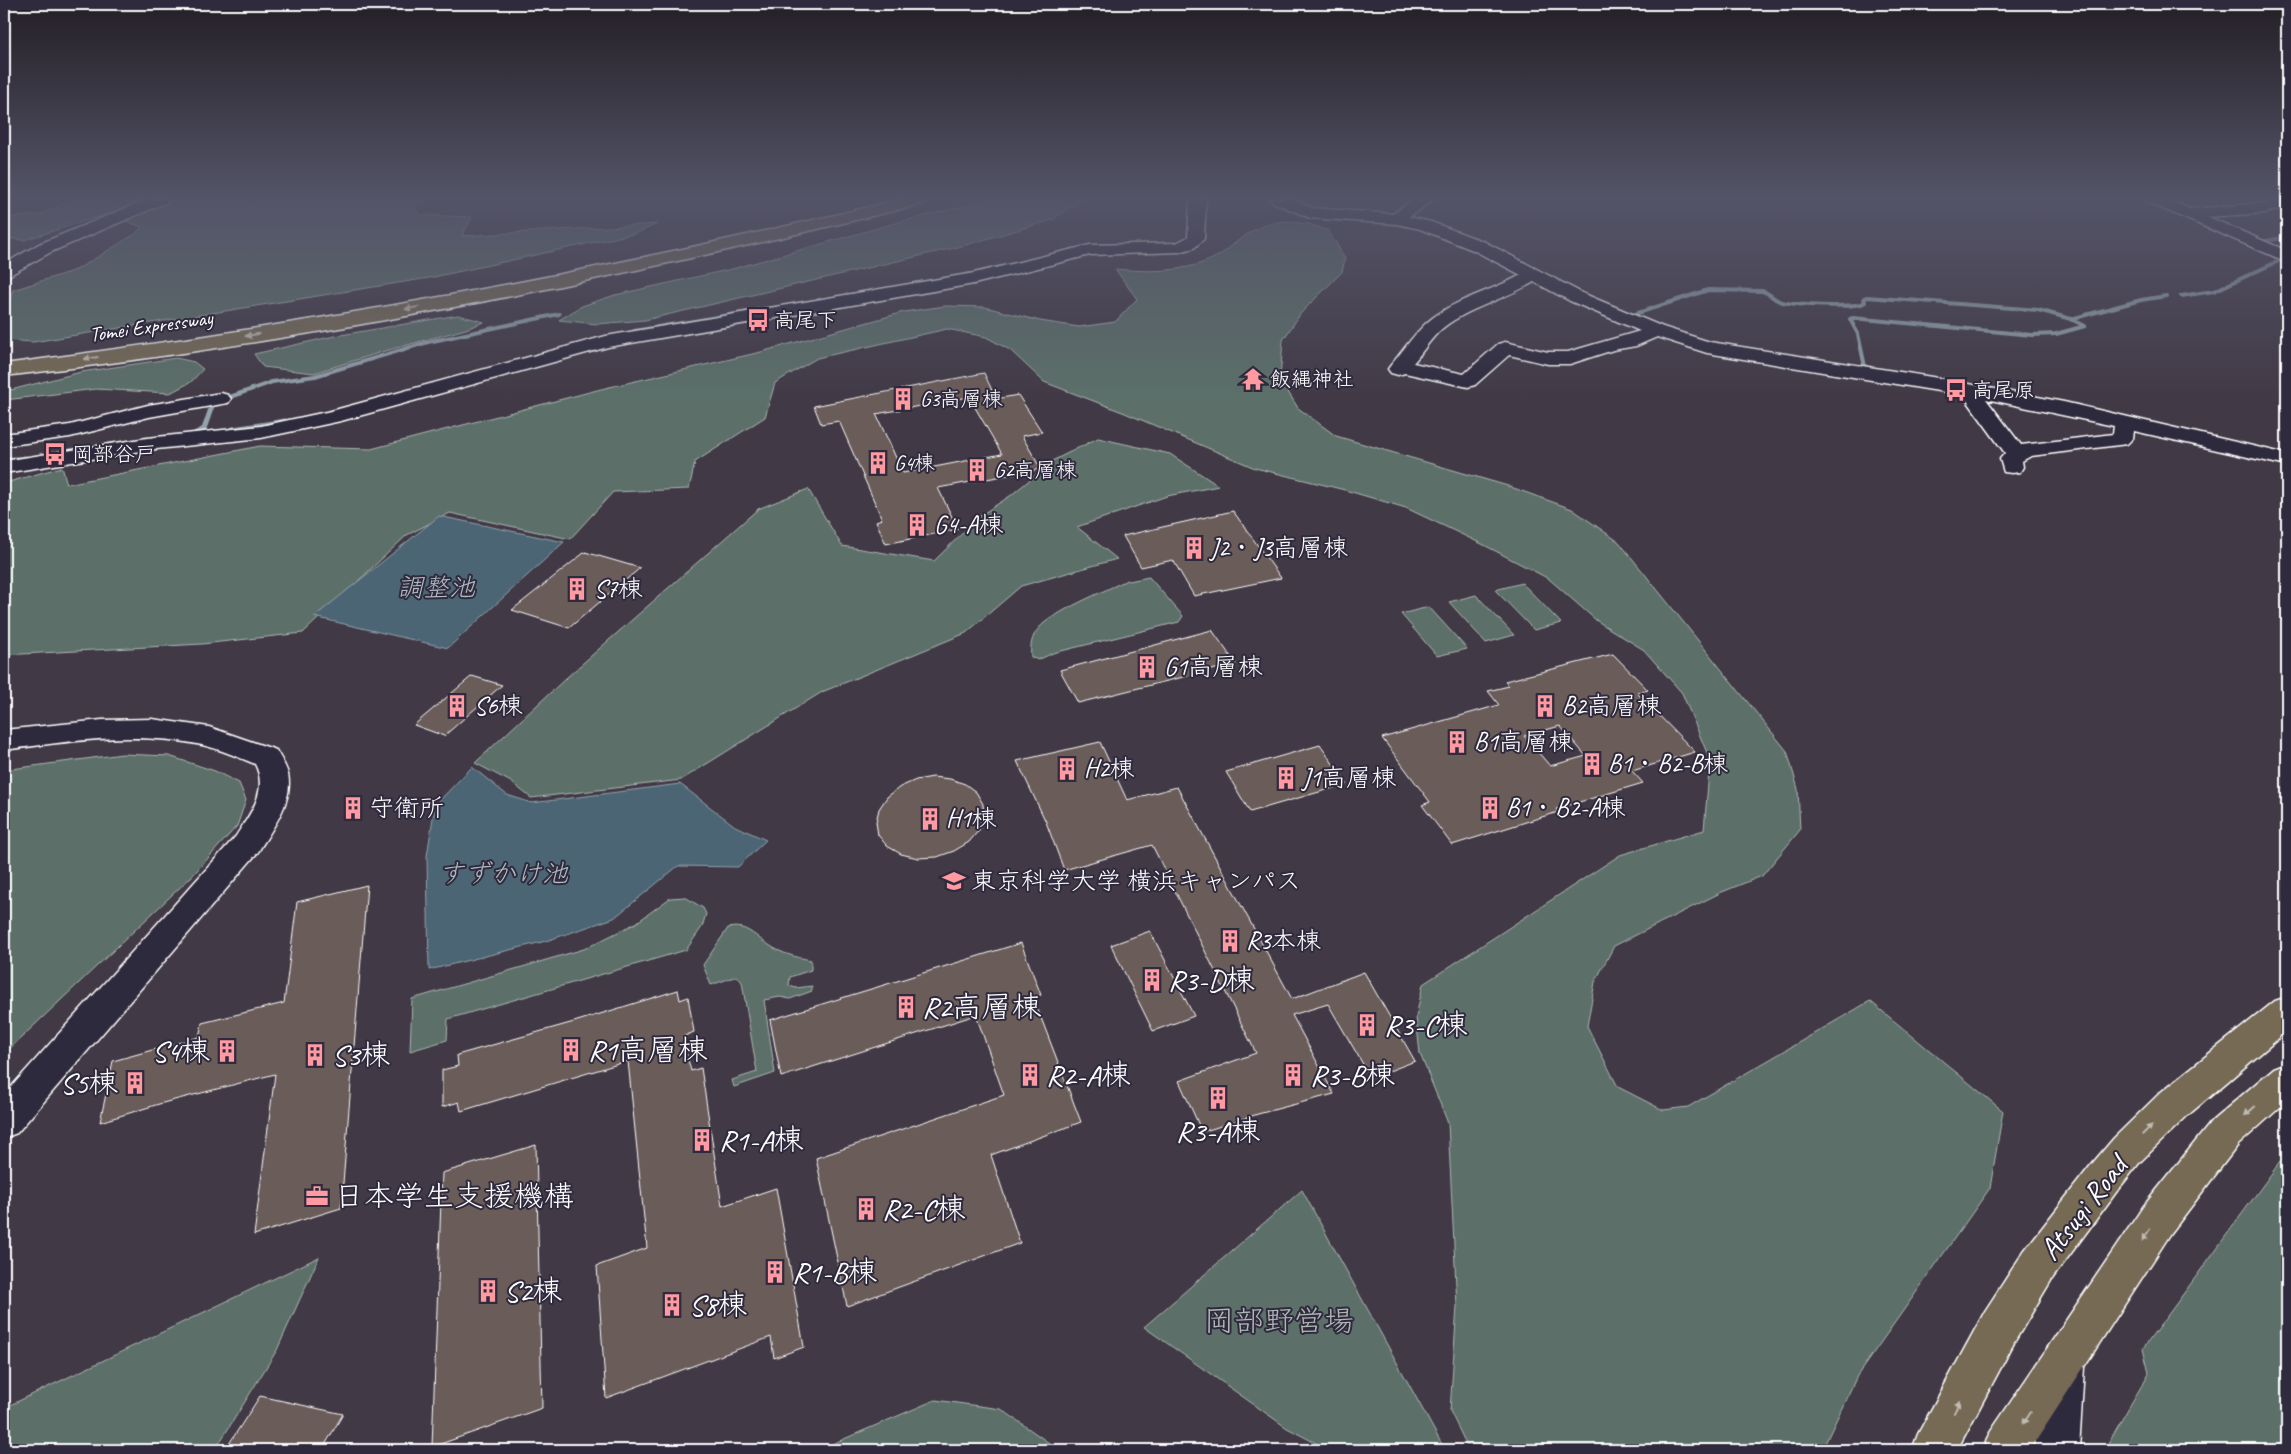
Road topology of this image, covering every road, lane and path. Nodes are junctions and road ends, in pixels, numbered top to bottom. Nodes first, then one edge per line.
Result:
1 (554, 267) edge
2 (620, 267) edge
3 (1023, 267) edge
4 (1518, 267) edge
5 (1533, 275) junction
6 (1656, 332) junction
7 (9, 362) edge
8 (1970, 390) junction
9 (2125, 421) junction
10 (98, 424) junction
11 (212, 438) junction
12 (4, 440) edge
13 (98, 453) junction
14 (2287, 460) edge
15 (4, 467) edge
16 (4, 740) edge
17 (2287, 1011) edge
18 (2287, 1079) edge
19 (4, 1121) edge
20 (2064, 1363) junction
21 (1934, 1450) edge
22 (2005, 1450) edge
23 (2057, 1450) edge

1 - 7 highway, Tomei Expressway
2 -> 7 highway, Tomei Expressway
3 - 11 street
4 - 5 street
5 - 6 street
5 - 6 street
6 - 8 street
8 - 9 street
8 - 9 street
9 - 14 street
10 - 11 street
10 - 12 street
10 - 13 street
11 - 13 street
13 - 15 street
16 - 19 street
21 -> 17 highway, Atsugi Road
18 -> 20 highway
20 -> 22 highway
20 - 23 street

